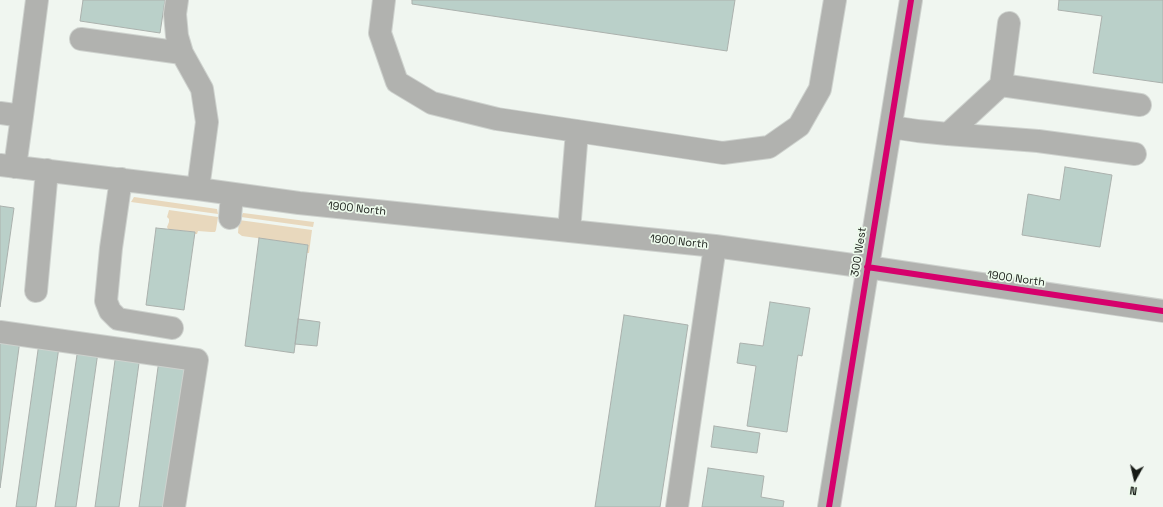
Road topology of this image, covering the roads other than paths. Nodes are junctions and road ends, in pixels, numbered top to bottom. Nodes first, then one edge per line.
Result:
1 (37, 0) edge
2 (177, 0) edge
3 (384, 0) edge
4 (835, 0) edge
5 (911, 0) edge
6 (1009, 23) dead end
7 (81, 39) dead end
8 (182, 53) junction
9 (1001, 85) junction
10 (1140, 105) dead end
11 (0, 113) edge
12 (22, 116) junction
13 (891, 127) junction
14 (577, 131) junction
15 (948, 134) junction
16 (1134, 154) dead end
17 (8, 166) edge
18 (47, 170) junction
19 (121, 179) junction
20 (198, 189) junction
21 (232, 194) junction
22 (230, 218) dead end
23 (569, 231) junction
24 (715, 246) junction
25 (867, 267) junction
26 (36, 291) dead end
27 (1163, 311) edge
28 (172, 328) dead end
29 (0, 332) edge
30 (174, 507) edge
31 (677, 507) edge
32 (829, 507) edge

1 - 12 street
2 - 8 street
3 - 14 street
4 - 14 street
5 - 13 street, 300 West
6 - 9 street
7 - 8 street
8 - 20 street
9 - 10 street
9 - 15 street
11 - 12 street
12 - 17 street
13 - 15 street
13 - 25 street, 300 West
14 - 23 street
15 - 16 street
17 - 18 street, 1900 North
18 - 19 street, 1900 North
18 - 26 street
19 - 20 street, 1900 North
19 - 28 street
20 - 21 street, 1900 North
21 - 22 street
21 - 23 street, 1900 North
23 - 24 street, 1900 North
24 - 25 street, 1900 North
24 - 31 street
25 - 27 street, 1900 North
25 - 32 street, 300 West
29 - 30 street

